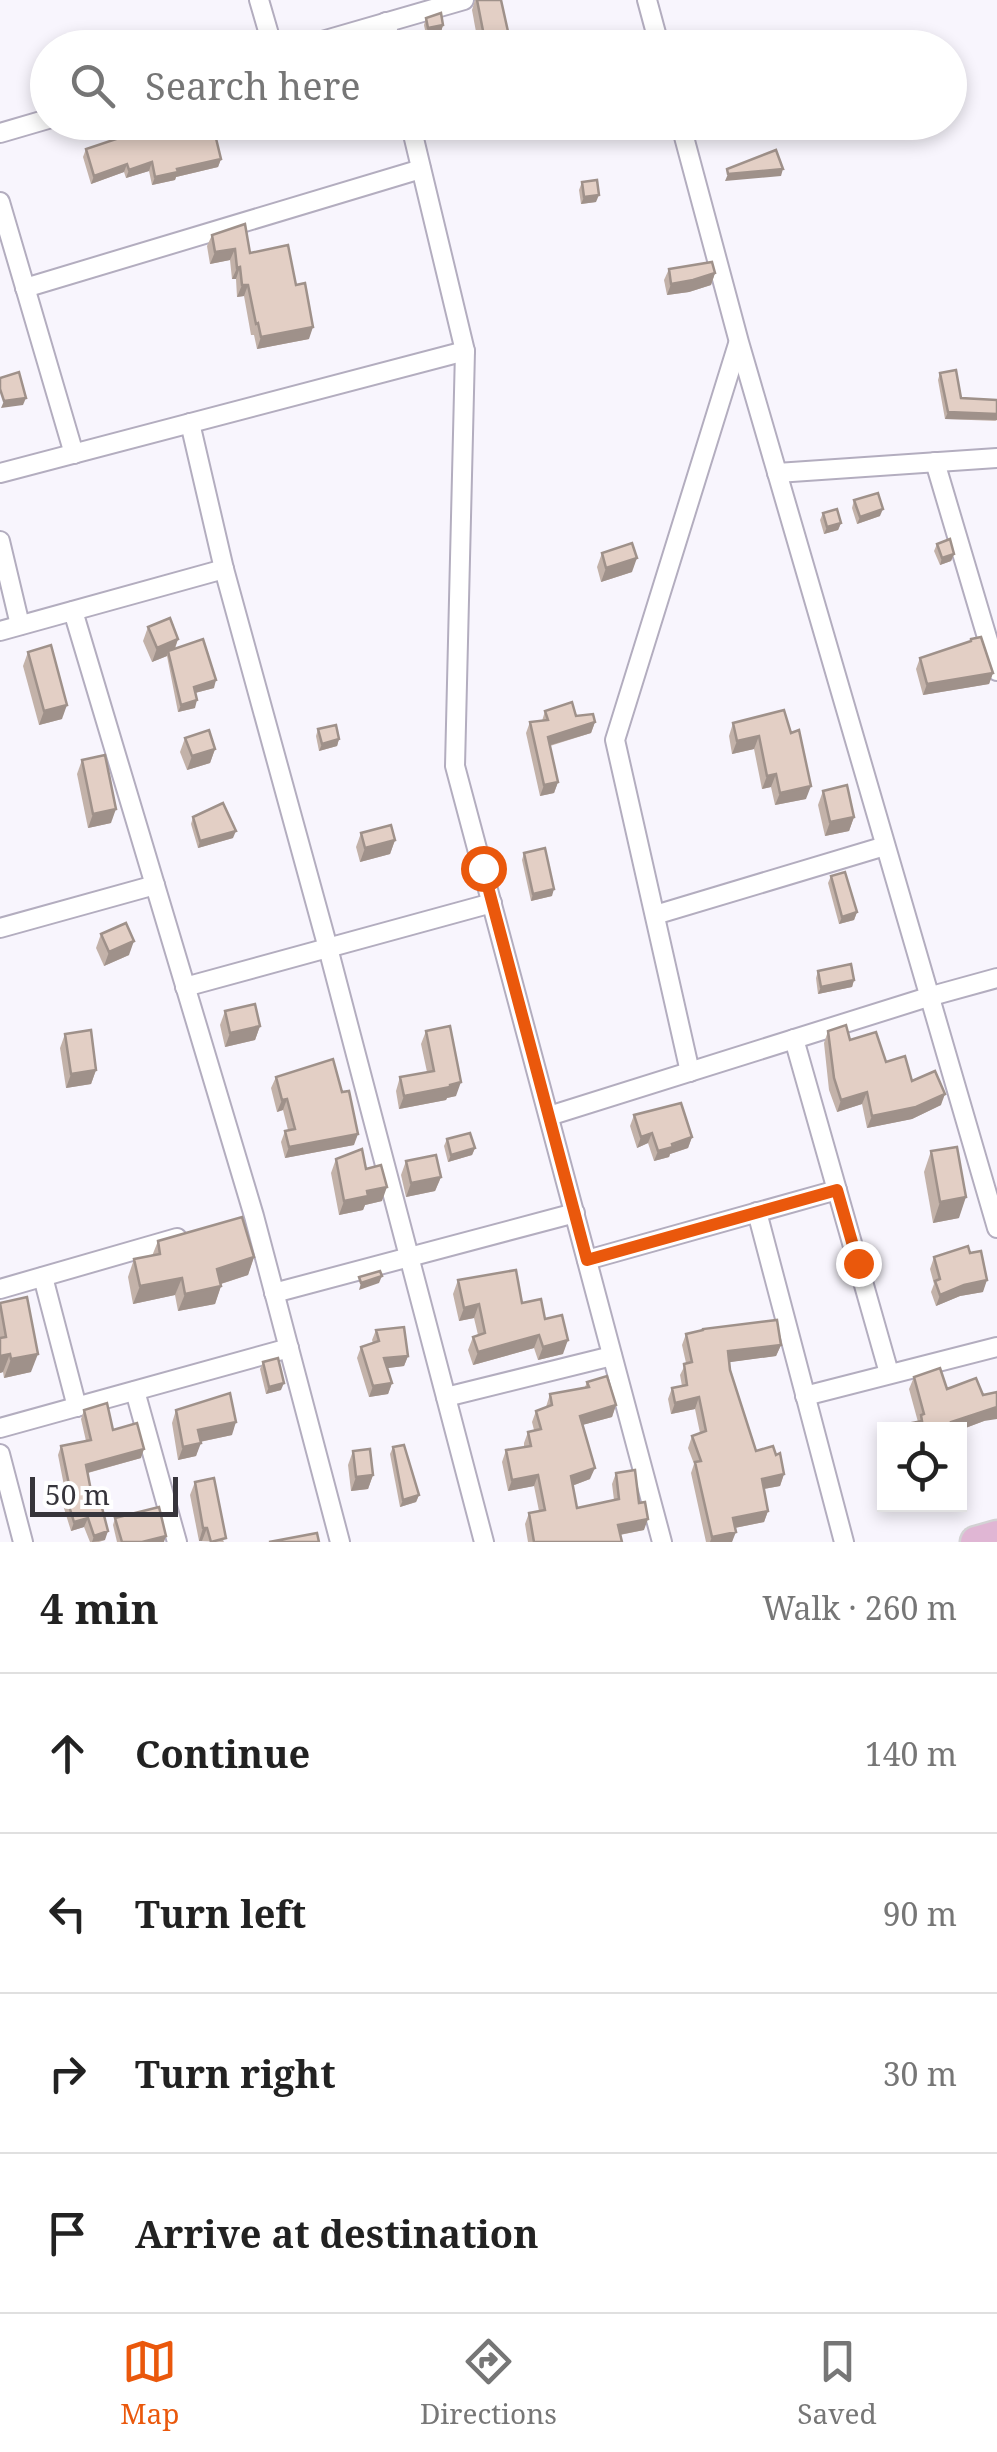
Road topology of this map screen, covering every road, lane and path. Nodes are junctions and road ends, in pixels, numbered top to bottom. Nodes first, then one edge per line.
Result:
1 (259, 0) edge
2 (464, 0) edge
3 (647, 0) edge
4 (386, 22) junction
5 (268, 30) edge
6 (359, 30) edge
7 (388, 30) edge
8 (655, 30) edge
9 (30, 124) edge
10 (0, 132) edge
11 (414, 140) edge
12 (685, 140) edge
13 (421, 169) junction
14 (0, 202) edge
15 (25, 288) junction
16 (739, 342) junction
17 (465, 351) junction
18 (190, 424) junction
19 (74, 454) junction
20 (997, 458) edge
21 (936, 462) junction
22 (776, 473) junction
23 (0, 474) edge
24 (0, 542) edge
25 (224, 569) junction
26 (73, 611) junction
27 (20, 625) junction
28 (0, 631) edge
29 (997, 672) edge
30 (885, 846) junction
31 (155, 885) junction
32 (492, 903) junction
33 (655, 914) junction
34 (0, 928) edge
35 (328, 948) junction
36 (997, 978) edge
37 (185, 987) junction
38 (928, 996) junction
39 (794, 1039) junction
40 (690, 1072) junction
41 (549, 1116) junction
42 (837, 1190) junction
43 (756, 1212) junction
44 (575, 1214) junction
45 (254, 1216) junction
46 (235, 1222) edge
47 (997, 1228) edge
48 (196, 1232) edge
49 (409, 1257) junction
50 (587, 1260) junction
51 (44, 1277) junction
52 (0, 1289) edge
53 (274, 1293) junction
54 (997, 1347) edge
55 (288, 1348) junction
56 (612, 1356) junction
57 (889, 1373) junction
58 (135, 1391) junction
59 (806, 1396) junction
60 (446, 1397) junction
61 (77, 1407) junction
62 (0, 1428) edge
63 (0, 1454) edge
64 (23, 1542) edge
65 (177, 1542) edge
66 (340, 1542) edge
67 (484, 1542) edge
68 (662, 1542) edge
69 (844, 1542) edge

1 - 5 street
2 - 4 street
3 - 8 street
4 - 6 street
4 - 7 street
9 - 10 street
11 - 13 street
12 - 16 street
13 - 15 street
13 - 17 street
14 - 15 street
15 - 19 street
16 - 22 street
16 - 33 street
17 - 18 street
17 - 32 street
18 - 19 street
18 - 25 street
19 - 23 street
20 - 21 street
21 - 22 street
21 - 29 street
22 - 30 street
24 - 27 street
25 - 26 street
25 - 35 street
26 - 27 street
26 - 31 street
27 - 28 street
30 - 33 street
30 - 38 street
31 - 34 street
31 - 37 street
32 - 35 street
32 - 41 street
33 - 40 street
35 - 37 street
35 - 49 street
36 - 38 street
37 - 45 street
38 - 39 street
38 - 47 street
39 - 40 street
39 - 42 street
40 - 41 street
41 - 44 street
42 - 43 street
42 - 57 street
43 - 50 street
43 - 59 street
44 - 49 street
44 - 50 street
45 - 46 street
45 - 53 street
48 - 51 street
49 - 53 street
49 - 60 street
50 - 56 street
51 - 52 street
51 - 61 street
53 - 55 street
54 - 57 street
55 - 58 street
55 - 66 street
56 - 60 street
56 - 68 street
57 - 59 street
58 - 61 street
58 - 65 street
59 - 69 street
60 - 67 street
61 - 62 street
63 - 64 street

